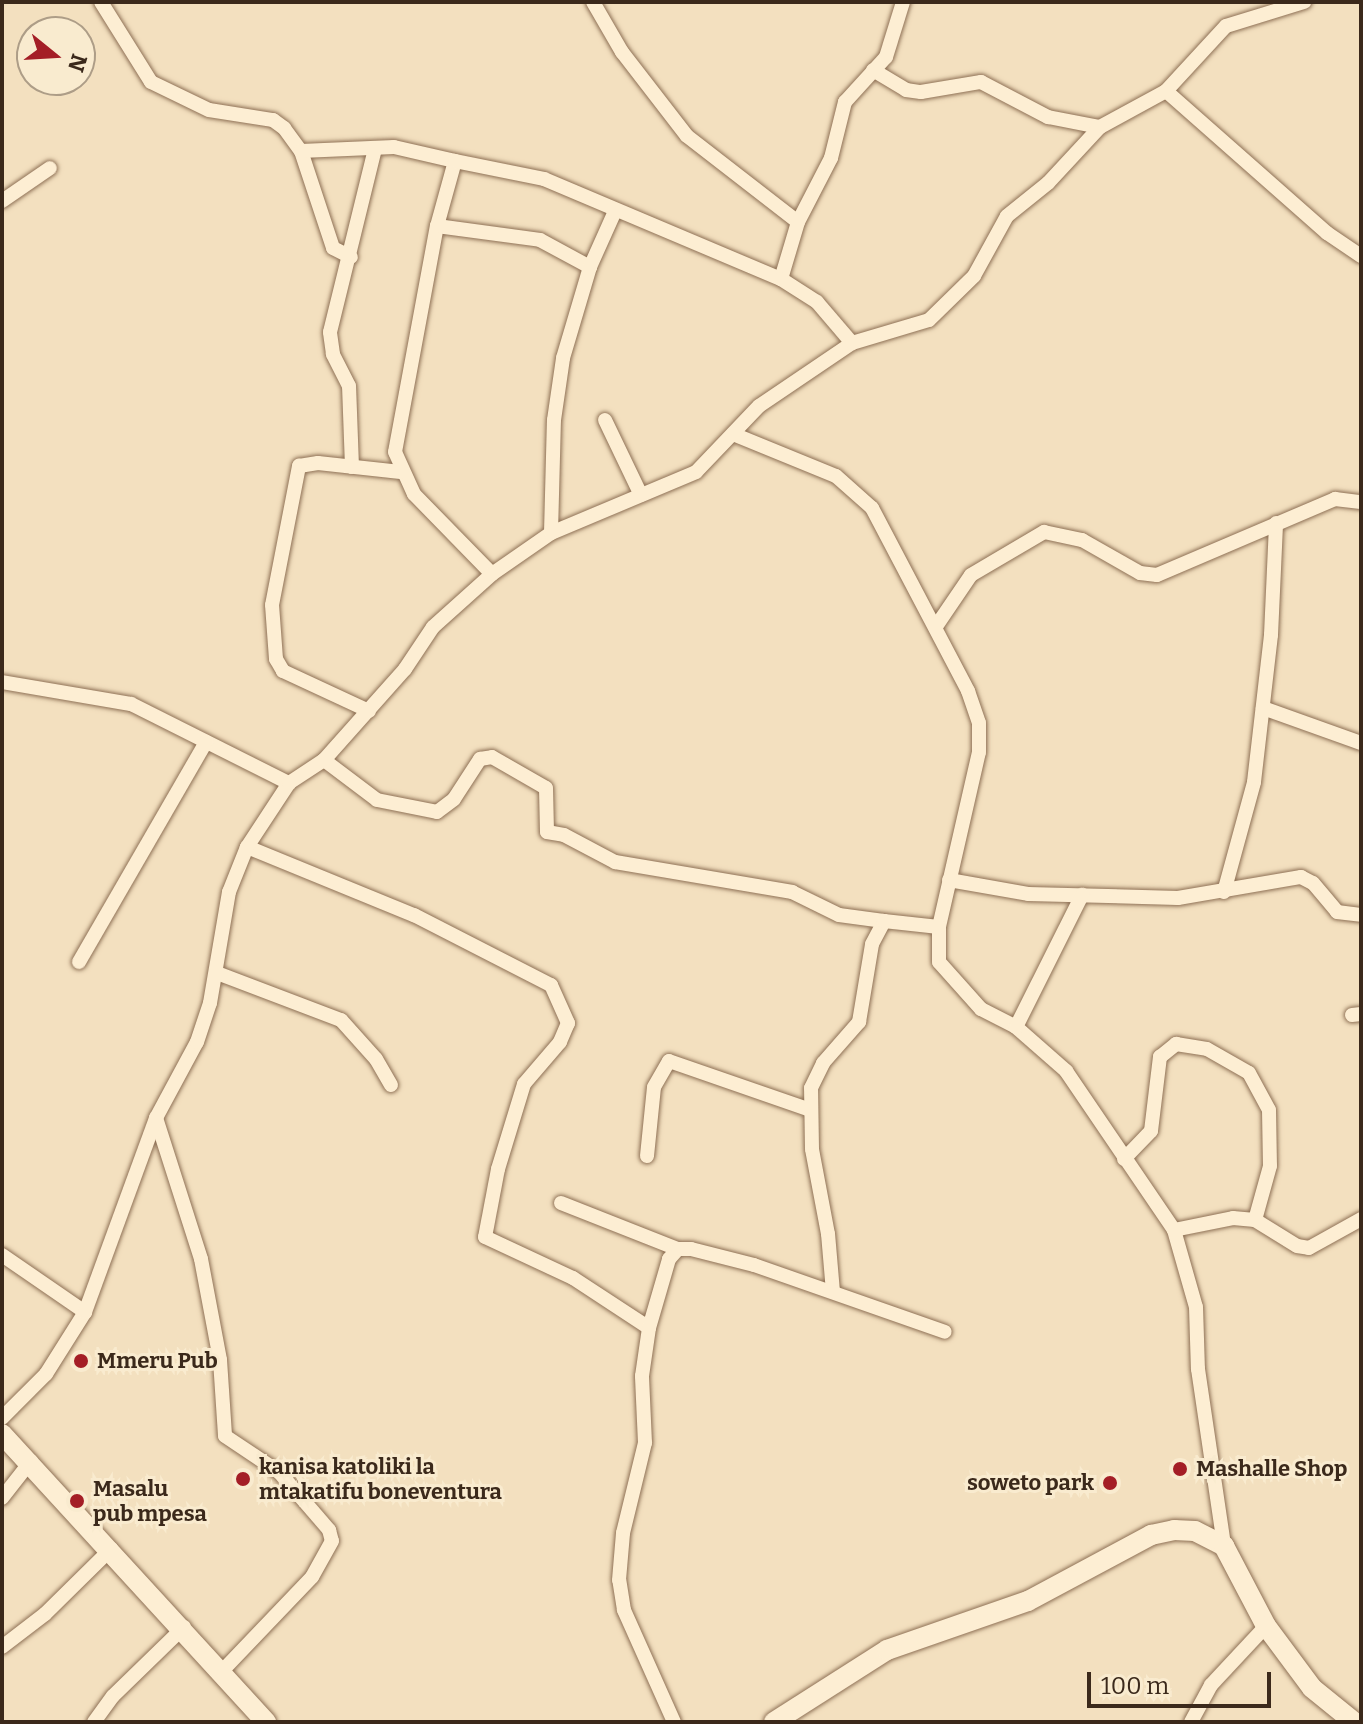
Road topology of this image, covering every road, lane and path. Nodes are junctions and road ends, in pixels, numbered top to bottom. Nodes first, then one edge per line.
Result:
1 (101, 2) edge
2 (593, 2) edge
3 (903, 2) edge
4 (1304, 2) edge
5 (873, 70) junction
6 (1166, 91) junction
7 (1100, 127) junction
8 (375, 149) junction
9 (301, 151) junction
10 (455, 161) junction
11 (50, 168) dead end
12 (2, 201) edge
13 (615, 211) junction
14 (798, 222) junction
15 (437, 226) junction
16 (1361, 256) edge
17 (351, 257) junction
18 (590, 267) junction
19 (781, 279) junction
20 (852, 343) junction
21 (605, 420) dead end
22 (733, 434) junction
23 (352, 467) junction
24 (401, 472) junction
25 (641, 495) junction
26 (1361, 502) edge
27 (1276, 523) junction
28 (551, 533) junction
29 (492, 574) junction
30 (937, 625) junction
31 (2, 682) edge
32 (1263, 708) junction
33 (369, 711) junction
34 (206, 742) junction
35 (1361, 743) edge
36 (324, 760) junction
37 (289, 783) junction
38 (247, 847) junction
39 (949, 880) junction
40 (1224, 892) junction
41 (1082, 895) junction
42 (1361, 915) edge
43 (884, 921) junction
44 (939, 927) junction
45 (79, 962) dead end
46 (217, 973) junction
47 (1016, 1027) junction
48 (391, 1085) dead end
49 (808, 1109) junction
50 (156, 1118) junction
51 (647, 1156) dead end
52 (1124, 1159) junction
53 (561, 1203) dead end
54 (1361, 1219) edge
55 (1255, 1220) junction
56 (1174, 1230) junction
57 (678, 1249) junction
58 (2, 1255) edge
59 (833, 1292) junction
60 (85, 1312) junction
61 (649, 1328) junction
62 (945, 1332) dead end
63 (2, 1418) edge
64 (2, 1434) edge
65 (31, 1461) junction
66 (2, 1498) edge
67 (1224, 1546) junction
68 (111, 1549) junction
69 (1266, 1626) junction
70 (184, 1627) junction
71 (2, 1647) edge
72 (223, 1670) junction
73 (94, 1722) edge
74 (266, 1722) edge
75 (674, 1722) edge
76 (774, 1722) edge
77 (1191, 1722) edge
78 (1354, 1722) edge

1 - 9 street
2 - 14 street
3 - 5 street
4 - 6 street
5 - 7 street
5 - 14 street
6 - 7 street
6 - 16 street
7 - 20 street
8 - 9 street
8 - 10 street
8 - 17 street
9 - 17 street
10 - 13 street
10 - 15 street
11 - 12 street
13 - 18 street
13 - 19 street
14 - 19 street
15 - 18 street
15 - 24 street
17 - 23 street
18 - 28 street
19 - 20 street
20 - 22 street
21 - 25 street
22 - 25 street
22 - 30 street
23 - 24 street
23 - 33 street
24 - 29 street
25 - 28 street
26 - 27 street
27 - 30 street
27 - 32 street
28 - 29 street
29 - 33 street
30 - 39 street
31 - 34 street
32 - 35 street
32 - 40 street
33 - 36 street
34 - 37 street
34 - 45 street
36 - 37 street
36 - 43 street
37 - 38 street
38 - 46 street
38 - 61 street
39 - 41 street
39 - 44 street
40 - 41 street
40 - 42 street
41 - 47 street
43 - 44 street
43 - 49 street
44 - 47 street
46 - 48 street
46 - 50 street
47 - 52 street
49 - 51 street
49 - 59 street
50 - 60 street
50 - 72 street
52 - 55 street
52 - 56 street
53 - 57 street
54 - 55 street
55 - 56 street
56 - 67 street
57 - 59 street
57 - 61 street
58 - 60 street
59 - 62 street
60 - 63 street
61 - 75 street
64 - 65 street
65 - 66 street
65 - 68 street
67 - 69 street
67 - 76 street
68 - 70 street
68 - 71 street
69 - 77 street
69 - 78 street
70 - 72 street
70 - 73 street
72 - 74 street

